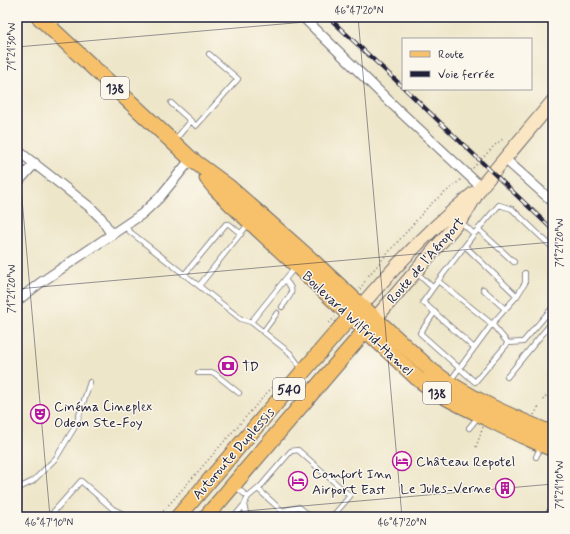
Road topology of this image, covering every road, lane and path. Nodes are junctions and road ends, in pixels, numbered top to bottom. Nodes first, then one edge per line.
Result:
1 (39, 17) edge
2 (303, 17) edge
3 (56, 22) edge
4 (210, 54) dead end
5 (553, 101) edge
6 (171, 103) dead end
7 (191, 121) junction
8 (503, 139) dead end
9 (173, 142) junction
10 (17, 150) edge
11 (191, 159) junction
12 (505, 159) junction
13 (35, 163) junction
14 (467, 174) junction
15 (17, 183) edge
16 (481, 187) junction
17 (553, 202) edge
18 (460, 220) junction
19 (250, 222) junction
20 (125, 226) junction
21 (478, 229) junction
22 (241, 234) junction
23 (474, 234) junction
24 (112, 235) junction
25 (465, 246) junction
26 (553, 248) edge
27 (514, 262) dead end
28 (297, 265) junction
29 (416, 272) junction
30 (525, 273) dead end
31 (184, 275) junction
32 (285, 280) junction
33 (438, 281) junction
34 (199, 286) junction
35 (433, 288) junction
36 (360, 289) dead end
37 (483, 290) dead end
38 (517, 296) junction
39 (17, 300) edge
40 (282, 307) dead end
41 (553, 307) edge
42 (505, 309) junction
43 (356, 311) junction
44 (434, 312) junction
45 (277, 313) dead end
46 (375, 319) junction
47 (553, 321) edge
48 (251, 322) junction
49 (492, 324) junction
50 (365, 330) junction
51 (263, 332) junction
52 (508, 343) junction
53 (474, 348) junction
54 (459, 369) junction
55 (305, 370) junction
56 (198, 373) dead end
57 (507, 377) dead end
58 (280, 380) dead end
59 (90, 382) dead end
60 (448, 383) junction
61 (239, 393) dead end
62 (546, 396) dead end
63 (543, 400) dead end
64 (539, 406) dead end
65 (483, 416) junction
66 (532, 418) dead end
67 (469, 428) dead end
68 (553, 434) edge
69 (476, 446) dead end
70 (543, 450) edge
71 (234, 485) junction
72 (17, 489) edge
73 (258, 489) junction
74 (248, 497) junction
75 (244, 505) junction
76 (113, 509) junction
77 (553, 512) edge
78 (49, 517) edge
79 (118, 517) edge
80 (130, 517) edge
81 (158, 517) edge
82 (178, 517) edge
83 (206, 517) edge
84 (234, 517) edge
85 (248, 517) edge
86 (311, 517) edge
87 (332, 517) edge
88 (551, 517) edge

1 - 3 main road, Boulevard Wilfrid-Hamel / 138
2 - 14 street
3 - 9 main road, Boulevard Wilfrid-Hamel / 138
4 - 7 lane
5 - 12 main road, Route de l'Aéroport
6 - 7 lane
7 - 9 lane
8 - 14 path
9 - 11 main road, Boulevard Wilfrid-Hamel / 138
10 - 13 street
11 - 19 main road, Boulevard Wilfrid-Hamel / 138
11 - 20 street
11 - 43 main road, Boulevard Wilfrid-Hamel
12 - 16 main road, Route de l'Aéroport
12 - 17 street
13 - 15 street
13 - 24 street
14 - 16 street
14 - 36 path
16 - 18 main road, Route de l'Aéroport
16 - 43 main road, Route de l'Aéroport
18 - 23 lane
18 - 29 main road, Route de l'Aéroport
19 - 22 lane
19 - 28 main road, Boulevard Wilfrid-Hamel / 138
20 - 24 street
20 - 31 lane
21 - 23 lane
21 - 26 lane
21 - 27 lane
22 - 31 lane
22 - 34 lane
23 - 25 lane
24 - 39 street
25 - 33 lane
25 - 38 lane
28 - 32 lane
28 - 43 main road, Boulevard Wilfrid-Hamel / 138
29 - 35 lane
29 - 46 main road, Route de l'Aéroport
30 - 38 lane
31 - 34 lane
32 - 40 lane
32 - 48 lane
33 - 35 lane
33 - 49 lane
34 - 48 lane
35 - 44 lane
37 - 42 lane
38 - 42 lane
41 - 52 lane
42 - 49 lane
43 - 46 main road, Boulevard Wilfrid-Hamel
43 - 50 main road, Boulevard Wilfrid-Hamel / 138
43 - 55 main road, Autoroute Duplessis / 540
44 - 53 lane
44 - 54 lane
45 - 51 lane
46 - 50 main road, Route de l'Aéroport / 540
46 - 60 main road, Boulevard Wilfrid-Hamel
47 - 57 lane
48 - 51 lane
49 - 52 lane
49 - 53 lane
50 - 65 main road, Boulevard Wilfrid-Hamel / 138
50 - 71 main road, Autoroute Duplessis / 540
51 - 55 lane
52 - 54 lane
53 - 54 lane
54 - 60 lane
55 - 82 main road, Autoroute Duplessis / 540
56 - 61 lane
58 - 81 path
59 - 72 lane
60 - 68 main road, Boulevard Wilfrid-Hamel / 138
62 - 63 path
64 - 66 path
65 - 67 lane
65 - 69 path
65 - 70 main road, Boulevard Wilfrid-Hamel / 138
71 - 74 lane
71 - 83 main road, Autoroute Duplessis / 540
73 - 74 lane
73 - 86 lane
73 - 87 lane
74 - 75 lane
75 - 84 lane
75 - 85 lane
76 - 78 lane
76 - 79 lane
76 - 80 lane
77 - 88 street

